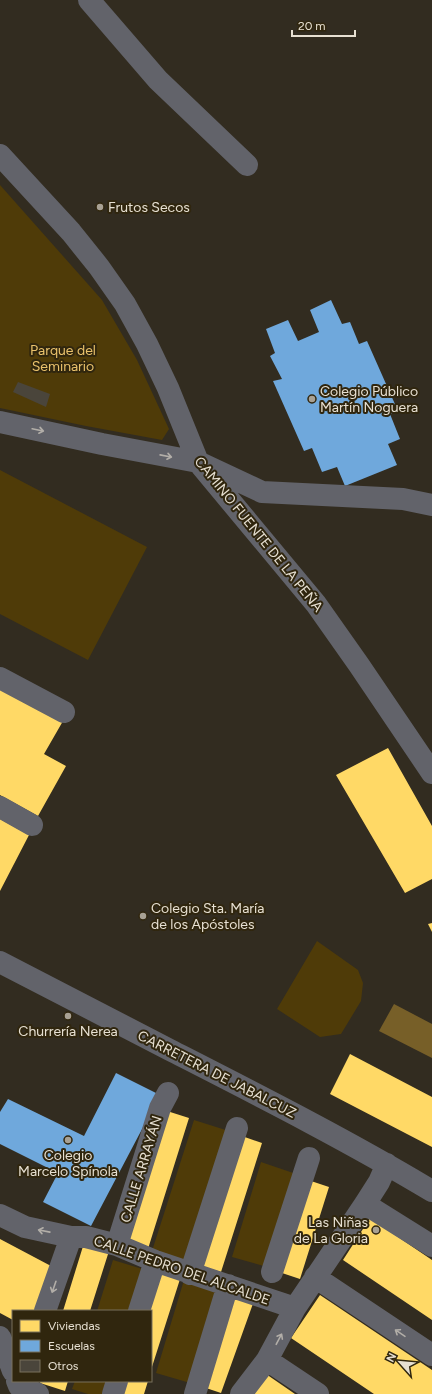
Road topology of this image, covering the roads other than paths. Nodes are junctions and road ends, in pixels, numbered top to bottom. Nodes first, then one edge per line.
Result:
1 (89, 0) edge
2 (0, 155) edge
3 (247, 165) dead end
4 (0, 422) edge
5 (198, 462) junction
6 (432, 505) edge
7 (0, 678) edge
8 (64, 712) dead end
9 (432, 773) edge
10 (0, 807) edge
11 (32, 825) dead end
12 (0, 962) edge
13 (168, 1093) dead end
14 (237, 1128) dead end
15 (309, 1158) dead end
16 (387, 1164) junction
17 (432, 1191) edge
18 (365, 1204) junction
19 (0, 1215) edge
20 (71, 1236) junction
21 (117, 1246) junction
22 (432, 1246) edge
23 (155, 1261) junction
24 (272, 1272) dead end
25 (190, 1274) junction
26 (315, 1277) junction
27 (228, 1285) junction
28 (295, 1308) junction
29 (45, 1310) edge
30 (139, 1310) edge
31 (432, 1355) edge
32 (267, 1360) junction
33 (117, 1382) edge
34 (113, 1394) edge
35 (195, 1394) edge
36 (241, 1394) edge
37 (318, 1394) edge

1 - 3 street
2 - 5 street, CAMINO FUENTE DE LA PEÑA
4 -> 5 street
5 - 6 street
5 - 9 street, CAMINO FUENTE DE LA PEÑA
7 - 8 street
10 - 11 street
12 - 16 street, CARRETERA DE JABALCUZ
13 - 21 street, CALLE ARRAYÁN
14 - 25 street
15 - 24 street
16 - 17 street, CARRETERA DE JABALCUZ
16 - 18 street
18 - 22 street
18 - 26 street
20 -> 19 street, CALLE PEDRO DEL ALCALDE
20 - 21 street, CALLE PEDRO DEL ALCALDE
20 -> 29 street
21 - 23 street, CALLE PEDRO DEL ALCALDE
23 - 25 street, CALLE PEDRO DEL ALCALDE
23 - 30 street
25 - 27 street, CALLE PEDRO DEL ALCALDE
26 - 28 street
31 -> 26 street
27 - 28 street, CALLE PEDRO DEL ALCALDE
27 - 35 street
32 -> 28 street
32 - 36 street
32 - 37 street
33 - 34 street

